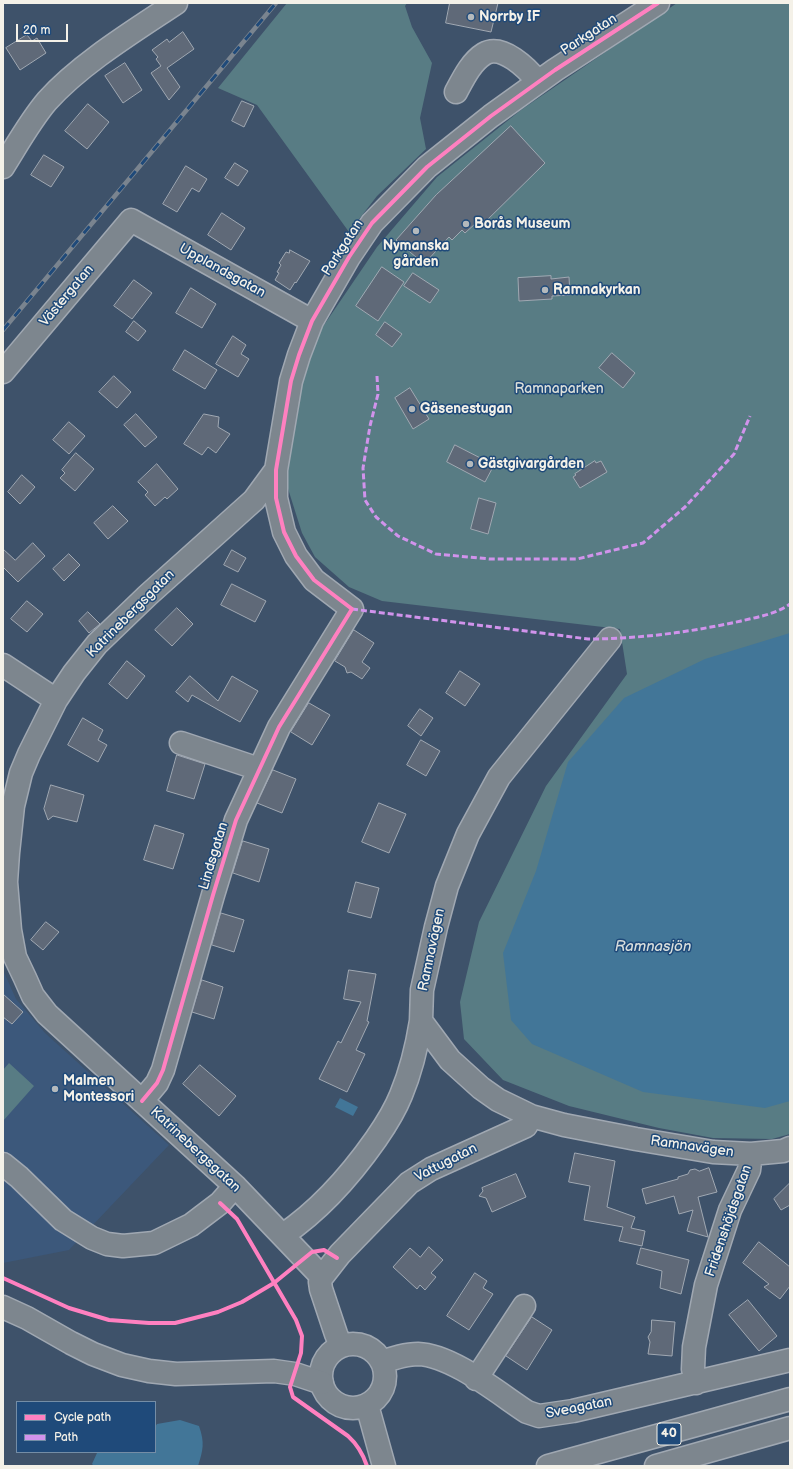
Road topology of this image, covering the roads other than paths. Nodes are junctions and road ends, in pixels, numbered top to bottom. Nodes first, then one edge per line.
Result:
1 (176, 3) edge
2 (658, 3) edge
3 (538, 82) junction
4 (456, 92) dead end
5 (3, 167) edge
6 (131, 220) joint
7 (312, 321) junction
8 (3, 372) edge
9 (276, 470) junction
10 (352, 609) joint
11 (610, 639) dead end
12 (3, 665) edge
13 (56, 700) junction
14 (181, 743) dead end
15 (259, 769) junction
16 (6, 853) edge
17 (421, 1021) junction
18 (142, 1101) junction
19 (531, 1116) junction
20 (790, 1148) edge
21 (750, 1154) junction
22 (3, 1164) edge
23 (235, 1186) junction
24 (283, 1235) junction
25 (322, 1277) junction
26 (524, 1306) dead end
27 (3, 1307) edge
28 (341, 1346) junction
29 (790, 1360) edge
30 (382, 1362) junction
31 (476, 1378) junction
32 (322, 1383) junction
33 (696, 1383) junction
34 (790, 1399) edge
35 (367, 1405) junction
36 (790, 1428) edge
37 (384, 1466) edge
38 (548, 1466) edge
39 (656, 1466) edge

1 - 5 main road
2 - 3 main road, Parkgatan
3 - 4 main road
3 - 7 main road, Parkgatan
6 - 7 main road, Upplandsgatan
6 - 8 main road, Västergatan
7 - 9 main road, Parkgatan
9 - 10 main road, Parkgatan
9 - 13 main road, Katrinebergsgatan
10 - 15 main road, Lindsgatan
11 - 17 main road, Ramnavägen
12 - 13 main road
13 - 16 main road, Katrinebergsgatan
14 - 15 main road
15 - 18 main road, Lindsgatan
16 - 18 main road, Katrinebergsgatan
17 - 19 main road, Ramnavägen
17 - 24 main road
18 - 23 main road, Katrinebergsgatan
19 - 21 main road, Ramnavägen
19 - 25 main road, Vattugatan
20 - 21 main road, Ramnavägen
21 - 33 main road, Fridenshöjdsgatan
22 - 23 main road
23 - 24 main road, Katrinebergsgatan
24 - 25 main road, Katrinebergsgatan
25 - 28 main road
26 - 31 main road
27 - 32 main road
28 - 30 main road
28 - 32 main road
29 - 33 main road, Sveagatan
30 - 31 main road, Sveagatan
30 - 35 main road
31 - 33 main road, Sveagatan
32 - 35 main road
34 - 38 main road, 40
35 - 37 main road
36 - 39 main road, 40

